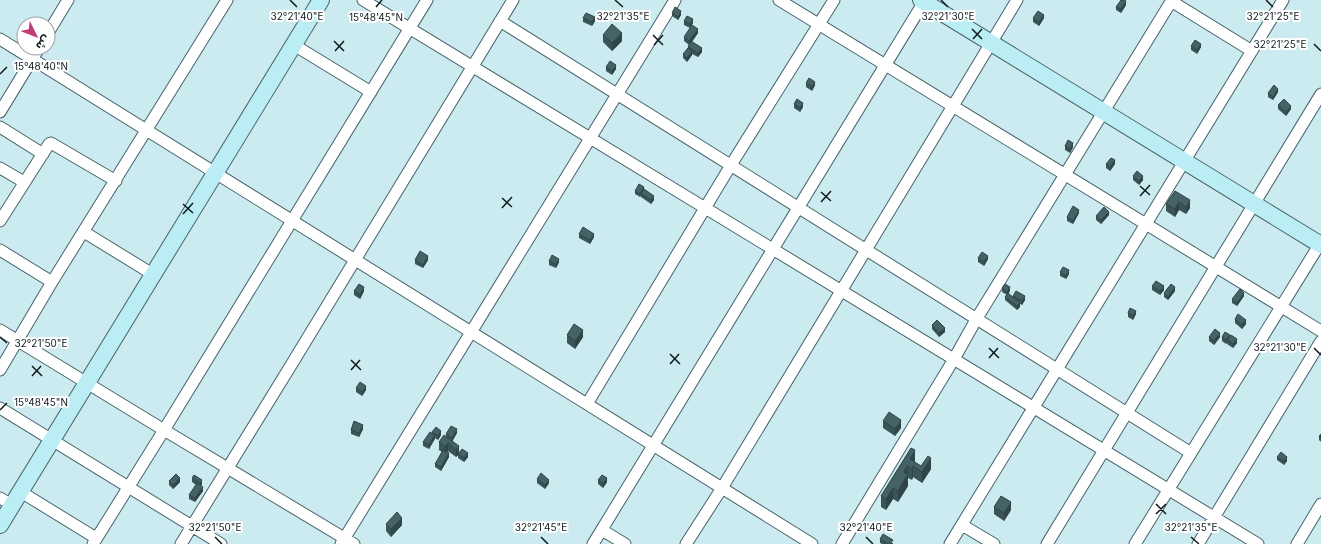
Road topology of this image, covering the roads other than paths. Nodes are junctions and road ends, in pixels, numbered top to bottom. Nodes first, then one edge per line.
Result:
1 (68, 0) edge
2 (227, 0) edge
3 (321, 0) edge
4 (363, 0) edge
5 (428, 0) edge
6 (512, 0) edge
7 (675, 0) edge
8 (779, 0) edge
9 (834, 0) edge
10 (1017, 0) edge
11 (1171, 0) edge
12 (1283, 0) edge
13 (923, 1) edge
14 (56, 20) edge
15 (500, 21) junction
16 (819, 25) junction
17 (410, 28) junction
18 (0, 39) edge
19 (991, 43) junction
20 (294, 45) junction
21 (1252, 51) junction
22 (34, 56) edge
23 (32, 60) junction
24 (886, 65) junction
25 (472, 66) junction
26 (372, 92) junction
27 (617, 94) junction
28 (1321, 94) edge
29 (953, 106) junction
30 (0, 112) edge
31 (1103, 112) junction
32 (0, 128) edge
33 (146, 131) junction
34 (590, 138) junction
35 (43, 154) junction
36 (1184, 162) junction
37 (731, 165) junction
38 (0, 168) edge
39 (215, 173) junction
40 (1066, 175) junction
41 (116, 180) junction
42 (24, 182) junction
43 (1254, 204) junction
44 (706, 208) junction
45 (798, 208) junction
46 (0, 221) edge
47 (292, 221) junction
48 (1146, 224) junction
49 (84, 232) junction
50 (1320, 244) edge
51 (773, 249) junction
52 (0, 250) edge
53 (866, 250) junction
54 (354, 260) junction
55 (1216, 267) junction
56 (154, 275) junction
57 (52, 282) junction
58 (841, 291) junction
59 (1281, 307) junction
60 (977, 318) junction
61 (0, 330) edge
62 (1321, 331) edge
63 (471, 332) junction
64 (18, 341) junction
65 (1321, 341) edge
66 (954, 359) junction
67 (1057, 368) junction
68 (0, 370) edge
69 (88, 382) junction
70 (587, 404) junction
71 (0, 408) edge
72 (1033, 408) junction
73 (1127, 412) junction
74 (164, 430) junction
75 (52, 441) junction
76 (653, 446) junction
77 (1104, 450) junction
78 (1191, 453) junction
79 (228, 468) junction
80 (128, 488) junction
81 (722, 488) junction
82 (1168, 490) junction
83 (11, 498) edge
84 (1321, 504) edge
85 (1214, 517) junction
86 (0, 525) edge
87 (962, 525) junction
88 (192, 526) junction
89 (602, 530) junction
90 (95, 541) edge
91 (347, 542) edge
92 (181, 544) edge
93 (221, 544) edge
94 (593, 544) edge
95 (625, 544) edge
96 (686, 544) edge
97 (812, 544) edge
98 (842, 544) edge
99 (950, 544) edge
100 (994, 544) edge
101 (1047, 544) edge
102 (1135, 544) edge
103 (1198, 544) edge
104 (1258, 544) edge
105 (1297, 544) edge

1 - 14 street
2 - 33 street
3 - 20 street
4 - 17 street
5 - 17 street
6 - 15 street
7 - 27 street
8 - 16 street
9 - 16 street
10 - 19 street
11 - 21 street
11 - 31 street
12 - 21 street
13 - 19 street
13 - 24 street
15 - 25 street
15 - 27 street
16 - 24 street
16 - 37 street
17 - 25 street
17 - 26 street
18 - 23 street
19 - 29 street
19 - 31 street
20 - 26 street
20 - 39 street
21 - 36 street
22 - 23 street
23 - 30 street
23 - 33 street
24 - 29 street
24 - 45 street
25 - 34 street
25 - 54 street
26 - 47 street
27 - 34 street
27 - 37 street
28 - 43 street
29 - 40 street
29 - 53 street
31 - 36 street
31 - 40 street
32 - 35 street
33 - 39 street
33 - 41 street
34 - 44 street
34 - 63 street
35 - 41 street
35 - 42 street
36 - 43 street
36 - 48 street
37 - 44 street
37 - 45 street
38 - 42 street
39 - 47 street
39 - 56 street
40 - 48 street
40 - 60 street
41 - 49 street
42 - 46 street
43 - 50 street
43 - 55 street
44 - 51 street
44 - 70 street
45 - 51 street
45 - 53 street
47 - 54 street
47 - 74 street
48 - 55 street
48 - 67 street
49 - 56 street
49 - 57 street
50 - 59 street
51 - 58 street
51 - 76 street
52 - 57 street
53 - 58 street
53 - 60 street
54 - 63 street
54 - 79 street
55 - 59 street
55 - 73 street
56 - 69 street
57 - 64 street
58 - 66 street
58 - 81 street
59 - 62 street
59 - 78 street
60 - 66 street
60 - 67 street
61 - 64 street
63 - 70 street
63 - 91 street
64 - 68 street
64 - 69 street
65 - 85 street
66 - 72 street
66 - 98 street
67 - 72 street
67 - 73 street
69 - 74 street
69 - 75 street
70 - 76 street
71 - 75 street
72 - 77 street
72 - 87 street
73 - 77 street
73 - 78 street
74 - 79 street
74 - 80 street
75 - 80 street
75 - 83 street
76 - 81 street
76 - 89 street
77 - 82 street
77 - 101 street
78 - 82 street
79 - 88 street
79 - 91 street
80 - 88 street
80 - 90 street
81 - 96 street
81 - 97 street
82 - 85 street
82 - 102 street
83 - 86 street
83 - 90 street
84 - 105 street
85 - 103 street
85 - 104 street
87 - 99 street
87 - 100 street
88 - 92 street
88 - 93 street
89 - 94 street
89 - 95 street

